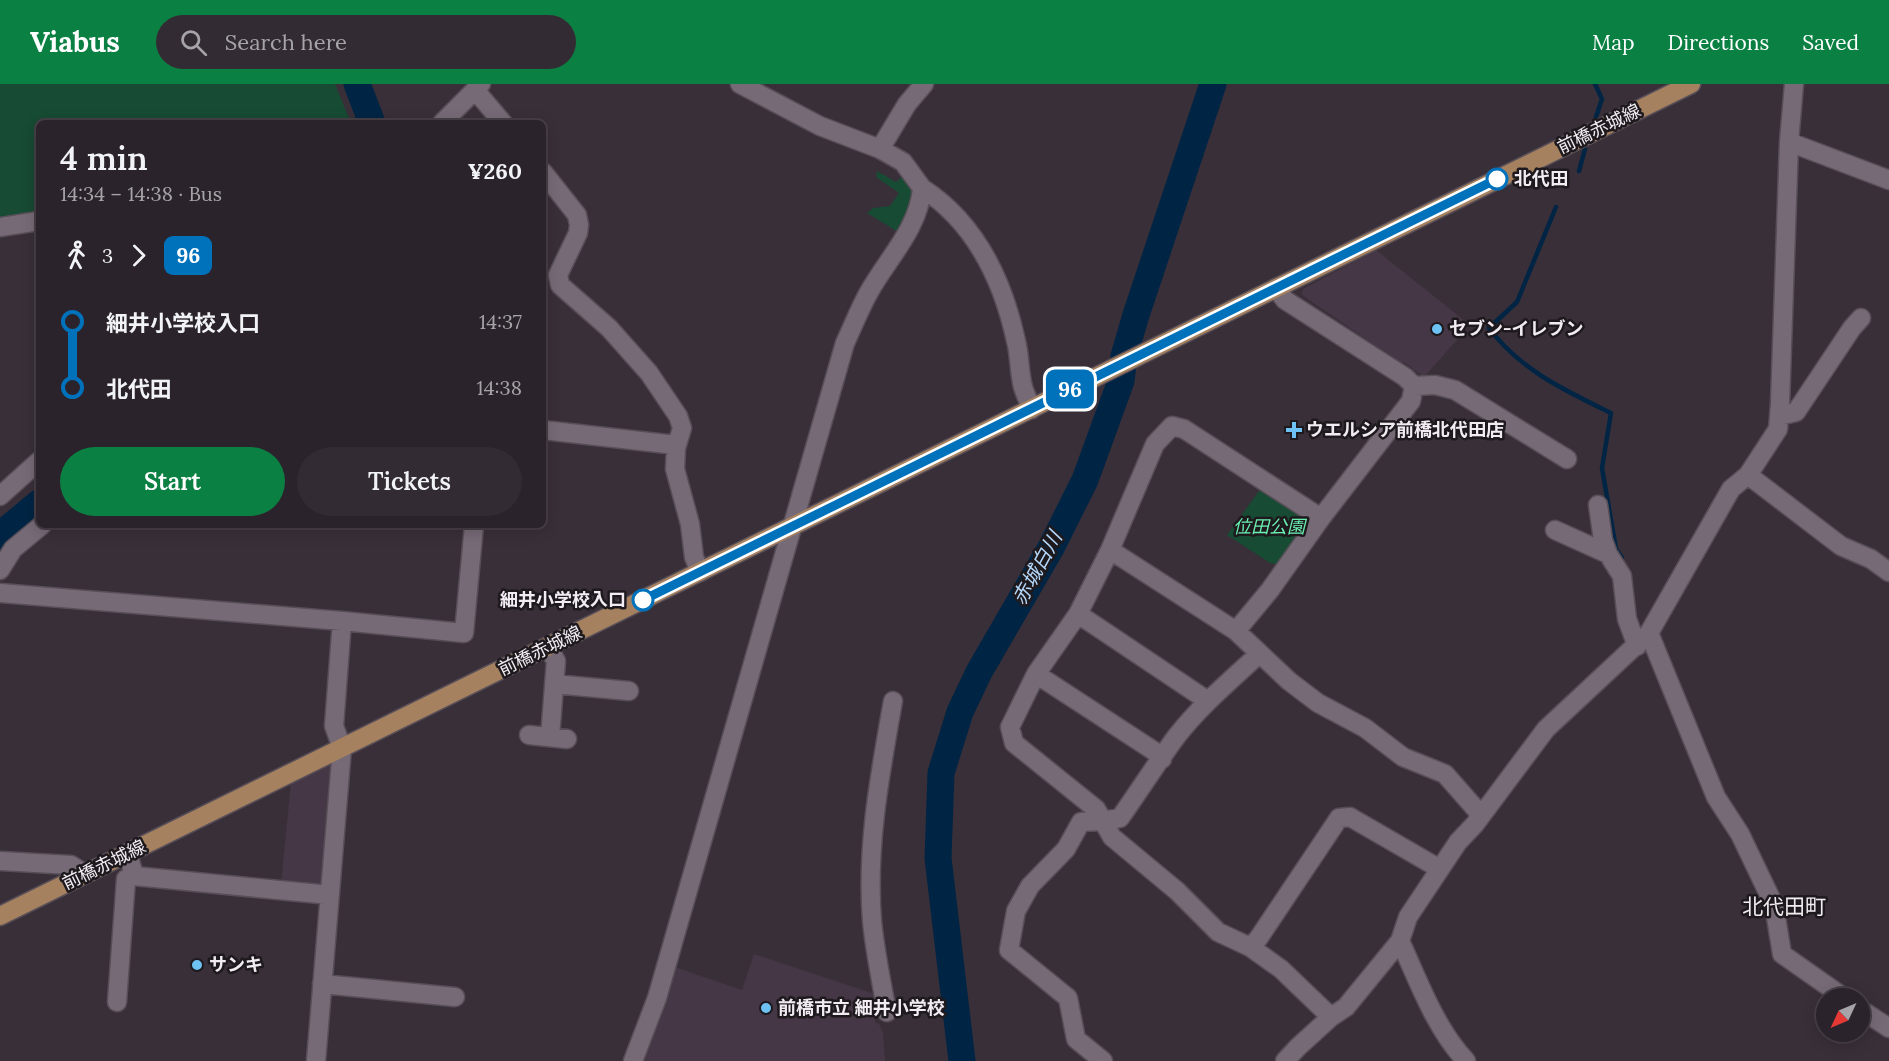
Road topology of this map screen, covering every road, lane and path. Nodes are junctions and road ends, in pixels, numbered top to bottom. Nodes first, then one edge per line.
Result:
1 (740, 84) edge
2 (924, 84) edge
3 (1691, 84) edge
4 (1794, 84) edge
5 (478, 87) edge
6 (445, 120) edge
7 (501, 120) edge
8 (1789, 142) junction
9 (880, 149) junction
10 (546, 176) edge
11 (1889, 180) edge
12 (922, 188) junction
13 (36, 221) edge
14 (0, 227) edge
15 (1276, 288) junction
16 (1861, 318) dead end
17 (1409, 382) junction
18 (1032, 409) junction
19 (1779, 416) junction
20 (546, 430) edge
21 (676, 445) junction
22 (1567, 459) dead end
23 (36, 465) edge
24 (1748, 475) junction
25 (0, 496) edge
26 (1598, 505) dead end
27 (1321, 518) junction
28 (793, 527) junction
29 (38, 528) edge
30 (474, 528) edge
31 (1555, 530) dead end
32 (1110, 550) junction
33 (1608, 554) junction
34 (0, 570) edge
35 (700, 572) junction
36 (1889, 572) edge
37 (0, 592) edge
38 (1078, 614) junction
39 (342, 621) junction
40 (1236, 632) junction
41 (1643, 639) junction
42 (548, 647) junction
43 (1259, 654) junction
44 (1036, 674) junction
45 (554, 684) junction
46 (629, 691) dead end
47 (893, 701) dead end
48 (1208, 701) junction
49 (529, 735) dead end
50 (342, 748) junction
51 (1162, 759) junction
52 (1481, 815) junction
53 (1102, 821) junction
54 (128, 853) junction
55 (0, 861) edge
56 (1440, 869) junction
57 (85, 874) junction
58 (134, 876) junction
59 (330, 895) junction
60 (0, 916) edge
61 (1400, 941) junction
62 (1250, 947) junction
63 (322, 984) junction
64 (1830, 988) edge
65 (455, 997) dead end
66 (117, 1002) dead end
67 (887, 1011) dead end
68 (1870, 1016) edge
69 (1331, 1017) junction
70 (1889, 1028) edge
71 (316, 1061) edge
72 (633, 1061) edge
73 (1103, 1061) edge
74 (1286, 1061) edge
75 (1466, 1061) edge

1 - 9 street
2 - 9 street
3 - 15 main road, 前橋赤城線
4 - 8 street
5 - 6 street
5 - 7 street
8 - 11 street
8 - 19 street
9 - 12 street
10 - 21 street
12 - 18 street
12 - 28 street
13 - 14 street
15 - 17 street
15 - 18 main road, 前橋赤城線
16 - 19 street
17 - 22 street
17 - 27 street
18 - 28 main road, 前橋赤城線
19 - 24 street
20 - 21 street
21 - 35 street
23 - 25 street
24 - 36 street
24 - 41 street
26 - 33 street
27 - 32 street
27 - 40 street
28 - 35 main road, 前橋赤城線
28 - 72 street
29 - 34 street
30 - 39 street
31 - 33 street
32 - 38 street
32 - 40 street
33 - 41 street
35 - 42 main road, 前橋赤城線
37 - 39 street
38 - 44 street
38 - 48 street
39 - 50 street
40 - 43 street
41 - 52 street
41 - 64 street
42 - 45 street
42 - 50 main road, 前橋赤城線
43 - 48 street
43 - 52 street
44 - 51 street
44 - 53 street
45 - 46 street
45 - 49 street
47 - 67 street
48 - 51 street
50 - 54 main road, 前橋赤城線
50 - 59 street
51 - 53 street
52 - 56 street
53 - 62 street
53 - 73 street
54 - 57 main road, 前橋赤城線
54 - 58 street
55 - 57 street
56 - 61 street
56 - 62 street
57 - 60 main road, 前橋赤城線
58 - 59 street
58 - 66 street
59 - 63 street
61 - 69 street
61 - 75 street
62 - 69 street
63 - 65 street
63 - 71 street
68 - 70 street
69 - 74 street

